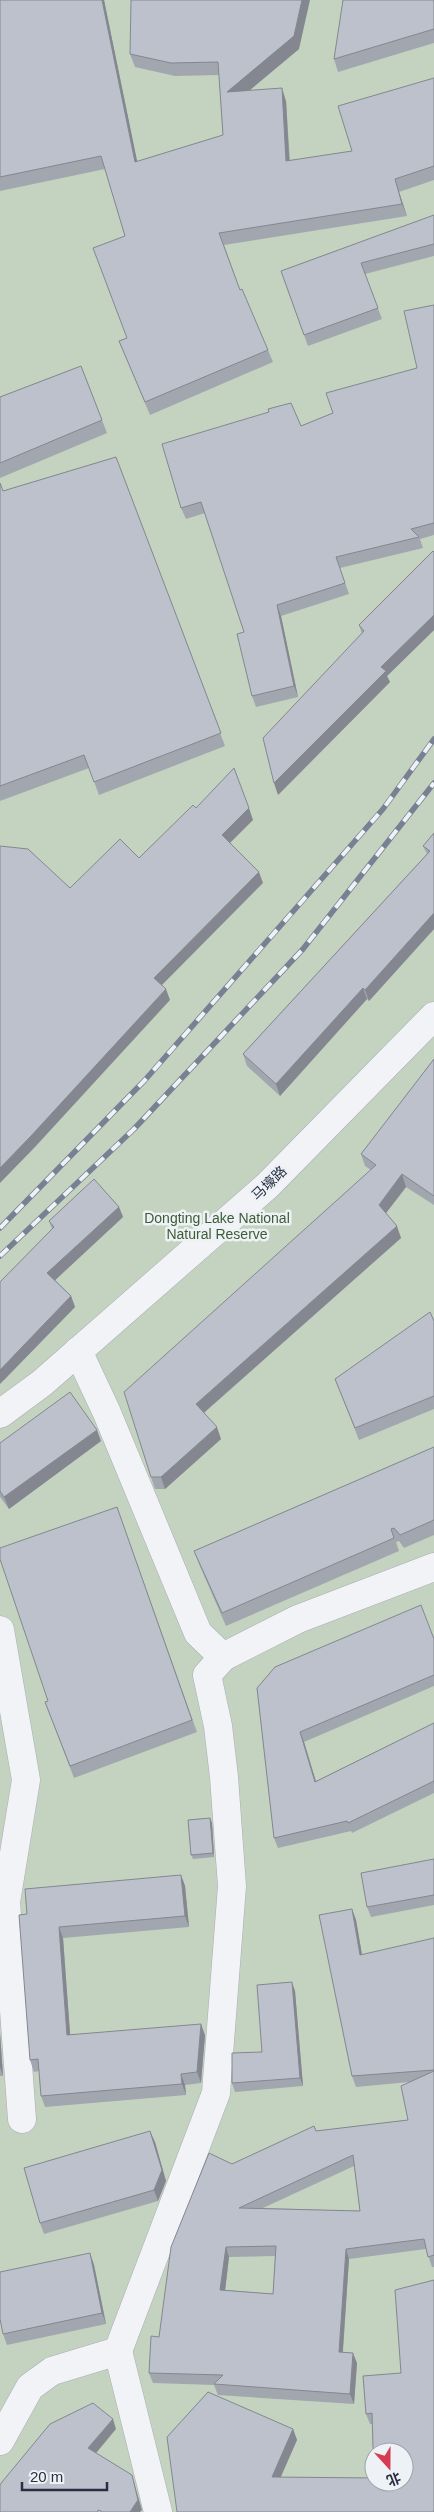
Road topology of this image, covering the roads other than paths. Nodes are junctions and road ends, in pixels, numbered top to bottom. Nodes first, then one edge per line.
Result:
1 (434, 1016) edge
2 (78, 1351) junction
3 (0, 1414) edge
4 (434, 1567) edge
5 (0, 1630) edge
6 (223, 1657) junction
7 (22, 2118) dead end
8 (118, 2351) junction
9 (0, 2441) edge
10 (158, 2512) edge

1 - 2 street, 马壕路
2 - 3 street, 马壕路
2 - 6 street
4 - 6 street
5 - 7 street
6 - 8 street
8 - 9 street
8 - 10 street

